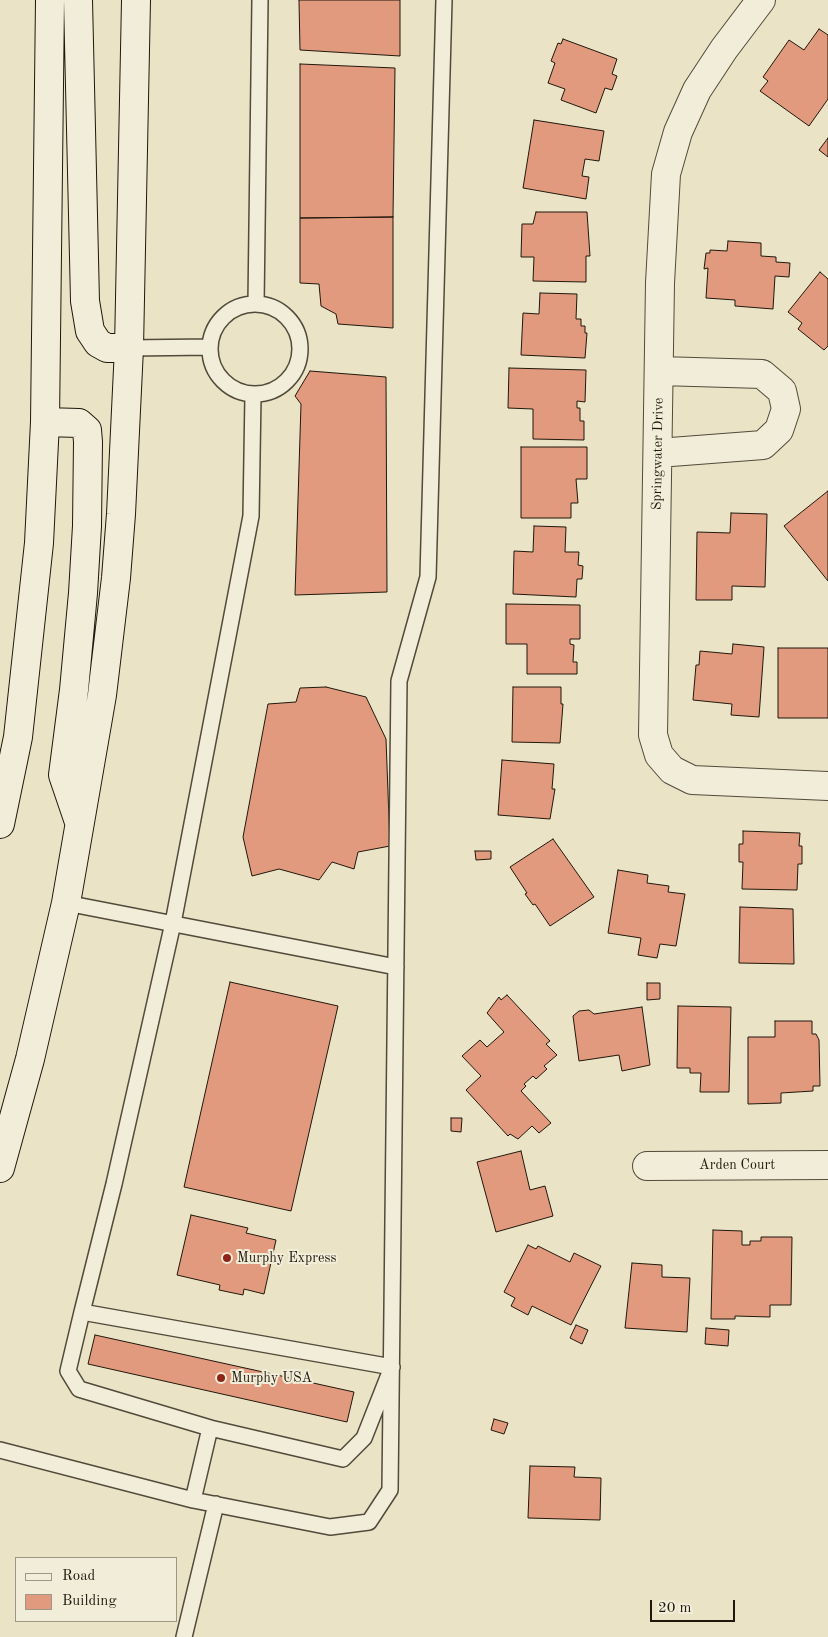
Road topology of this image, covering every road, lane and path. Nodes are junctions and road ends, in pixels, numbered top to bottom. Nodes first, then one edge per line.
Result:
1 (50, 0) edge
2 (78, 0) edge
3 (136, 0) edge
4 (260, 0) edge
5 (444, 0) edge
6 (761, 0) edge
7 (256, 304) junction
8 (210, 347) junction
9 (129, 348) junction
10 (660, 371) junction
11 (253, 395) junction
12 (45, 422) junction
13 (658, 453) junction
14 (828, 786) edge
15 (0, 824) edge
16 (80, 825) junction
17 (66, 903) junction
18 (173, 923) junction
19 (396, 967) junction
20 (828, 1165) edge
21 (647, 1166) dead end
22 (0, 1168) edge
23 (82, 1312) junction
24 (392, 1367) junction
25 (210, 1428) junction
26 (0, 1450) edge
27 (193, 1500) junction
28 (216, 1504) junction
29 (184, 1637) edge

1 - 12 main road
2 - 9 main road
3 - 9 main road
4 - 7 lane
5 - 19 lane
6 - 10 main road, Springwater Drive
7 - 8 lane
7 - 11 lane
8 - 9 lane
8 - 11 lane
9 - 16 main road
10 - 13 main road, Springwater Drive
10 - 13 main road
11 - 18 lane
12 - 15 main road
12 - 16 main road
13 - 14 main road, Springwater Drive
16 - 17 main road
17 - 18 lane
17 - 22 main road
18 - 19 lane
18 - 23 lane
19 - 24 lane
20 - 21 main road, Arden Court
23 - 24 lane
23 - 25 lane
24 - 25 lane
24 - 28 lane
25 - 27 lane
26 - 27 lane
27 - 28 lane
28 - 29 lane

